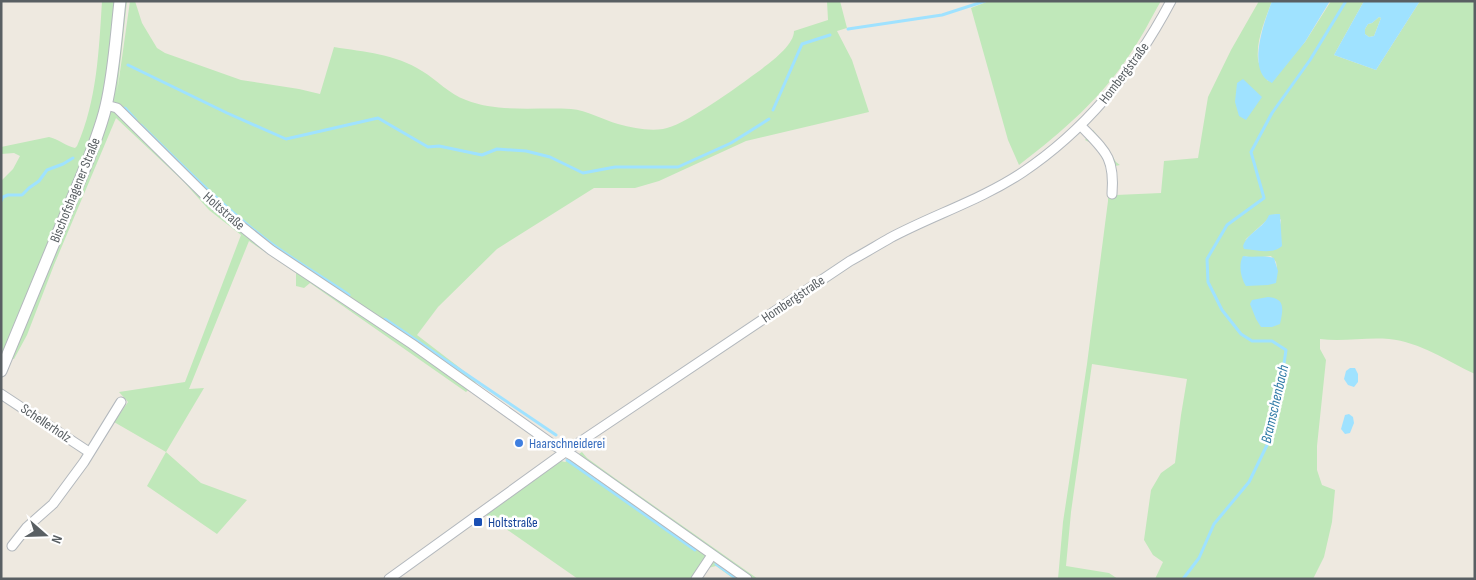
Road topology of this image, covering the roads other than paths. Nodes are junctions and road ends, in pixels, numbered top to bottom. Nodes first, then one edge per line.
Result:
1 (120, 1) edge
2 (1171, 1) edge
3 (106, 105) junction
4 (1081, 126) junction
5 (1112, 194) dead end
6 (1, 371) edge
7 (1, 394) edge
8 (121, 402) dead end
9 (89, 452) junction
10 (565, 452) junction
11 (12, 546) dead end
12 (712, 555) junction
13 (389, 579) edge
14 (696, 579) edge
15 (747, 579) edge

1 - 3 street, Bischofshagener Straße
2 - 4 street, Hombergstraße
3 - 6 street, Bischofshagener Straße
3 - 10 street, Holtstraße
4 - 5 street
4 - 10 street, Hombergstraße
7 - 9 street, Schellerholz
8 - 9 street
9 - 11 street
10 - 12 street, Holtstraße
10 - 13 street, Hombergstraße
12 - 14 street
12 - 15 street, Holtstraße

